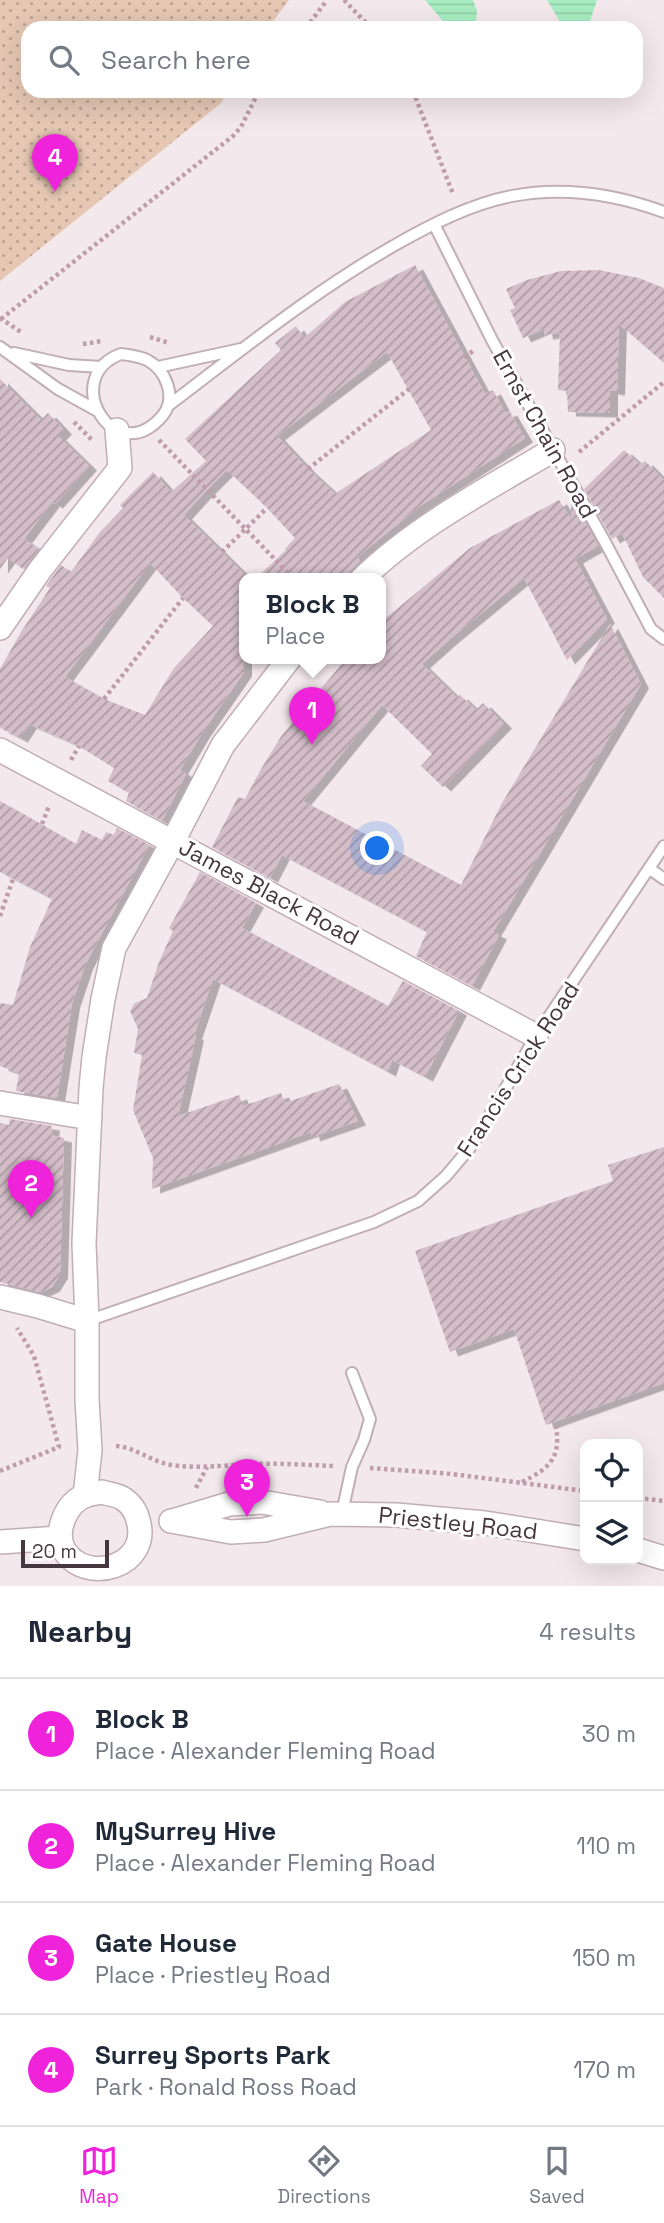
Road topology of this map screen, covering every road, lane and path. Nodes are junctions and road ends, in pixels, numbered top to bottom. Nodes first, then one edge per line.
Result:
1 (327, 0) edge
2 (344, 0) edge
3 (311, 21) edge
4 (364, 21) edge
5 (256, 98) edge
6 (416, 98) edge
7 (443, 199) dead end
8 (664, 212) edge
9 (434, 224) junction
10 (0, 318) edge
11 (27, 335) dead end
12 (146, 336) dead end
13 (105, 341) dead end
14 (75, 345) dead end
15 (178, 345) dead end
16 (244, 348) junction
17 (4, 349) edge
18 (101, 367) junction
19 (158, 367) junction
20 (664, 382) edge
21 (409, 389) dead end
22 (169, 405) junction
23 (96, 410) junction
24 (149, 429) junction
25 (117, 430) junction
26 (557, 458) junction
27 (308, 469) dead end
28 (267, 508) dead end
29 (245, 530) junction
30 (222, 552) dead end
31 (288, 573) edge
32 (368, 573) edge
33 (183, 598) dead end
34 (0, 628) edge
35 (664, 639) edge
36 (285, 664) edge
37 (104, 699) dead end
38 (0, 750) edge
39 (173, 841) junction
40 (664, 846) edge
41 (650, 869) junction
42 (13, 879) dead end
43 (664, 879) edge
44 (0, 916) edge
45 (537, 1036) junction
46 (0, 1103) edge
47 (90, 1118) junction
48 (0, 1297) edge
49 (87, 1321) junction
50 (13, 1322) dead end
51 (352, 1373) dead end
52 (556, 1426) dead end
53 (208, 1467) dead end
54 (0, 1471) edge
55 (522, 1482) dead end
56 (85, 1496) junction
57 (196, 1497) dead end
58 (643, 1499) edge
59 (664, 1501) edge
60 (336, 1513) junction
61 (140, 1530) junction
62 (59, 1538) junction
63 (580, 1538) edge
64 (0, 1542) edge
65 (643, 1552) edge
66 (664, 1558) edge
67 (99, 1579) edge

1 - 3 path
2 - 4 path
5 - 10 path
6 - 7 path
8 - 9 lane
9 - 16 lane
9 - 26 lane, Ernst Chain Road
10 - 11 path
12 - 15 path
13 - 14 path
16 - 19 lane
16 - 22 lane
17 - 18 lane
17 - 23 lane
18 - 19 lane
18 - 23 lane
19 - 22 lane
20 - 26 path
21 - 27 path
22 - 24 lane
23 - 25 lane
24 - 25 lane
24 - 29 path
25 - 34 street
26 - 32 street
26 - 35 lane, Ernst Chain Road
28 - 29 path
29 - 30 path
29 - 31 path
33 - 37 path
36 - 39 street
38 - 39 street, James Black Road
39 - 45 street, James Black Road
39 - 47 street
40 - 41 lane, Francis Crick Road
41 - 43 lane
41 - 45 lane, Francis Crick Road
42 - 44 path
45 - 49 lane, Francis Crick Road
46 - 47 street
47 - 49 street
48 - 49 street
49 - 56 street
50 - 54 path
51 - 60 lane
52 - 55 path
53 - 57 path
56 - 61 street
56 - 62 street
58 - 59 path
60 - 61 street, Priestley Road
60 - 63 street, Priestley Road
61 - 67 street
62 - 64 street
62 - 67 street
65 - 66 street

